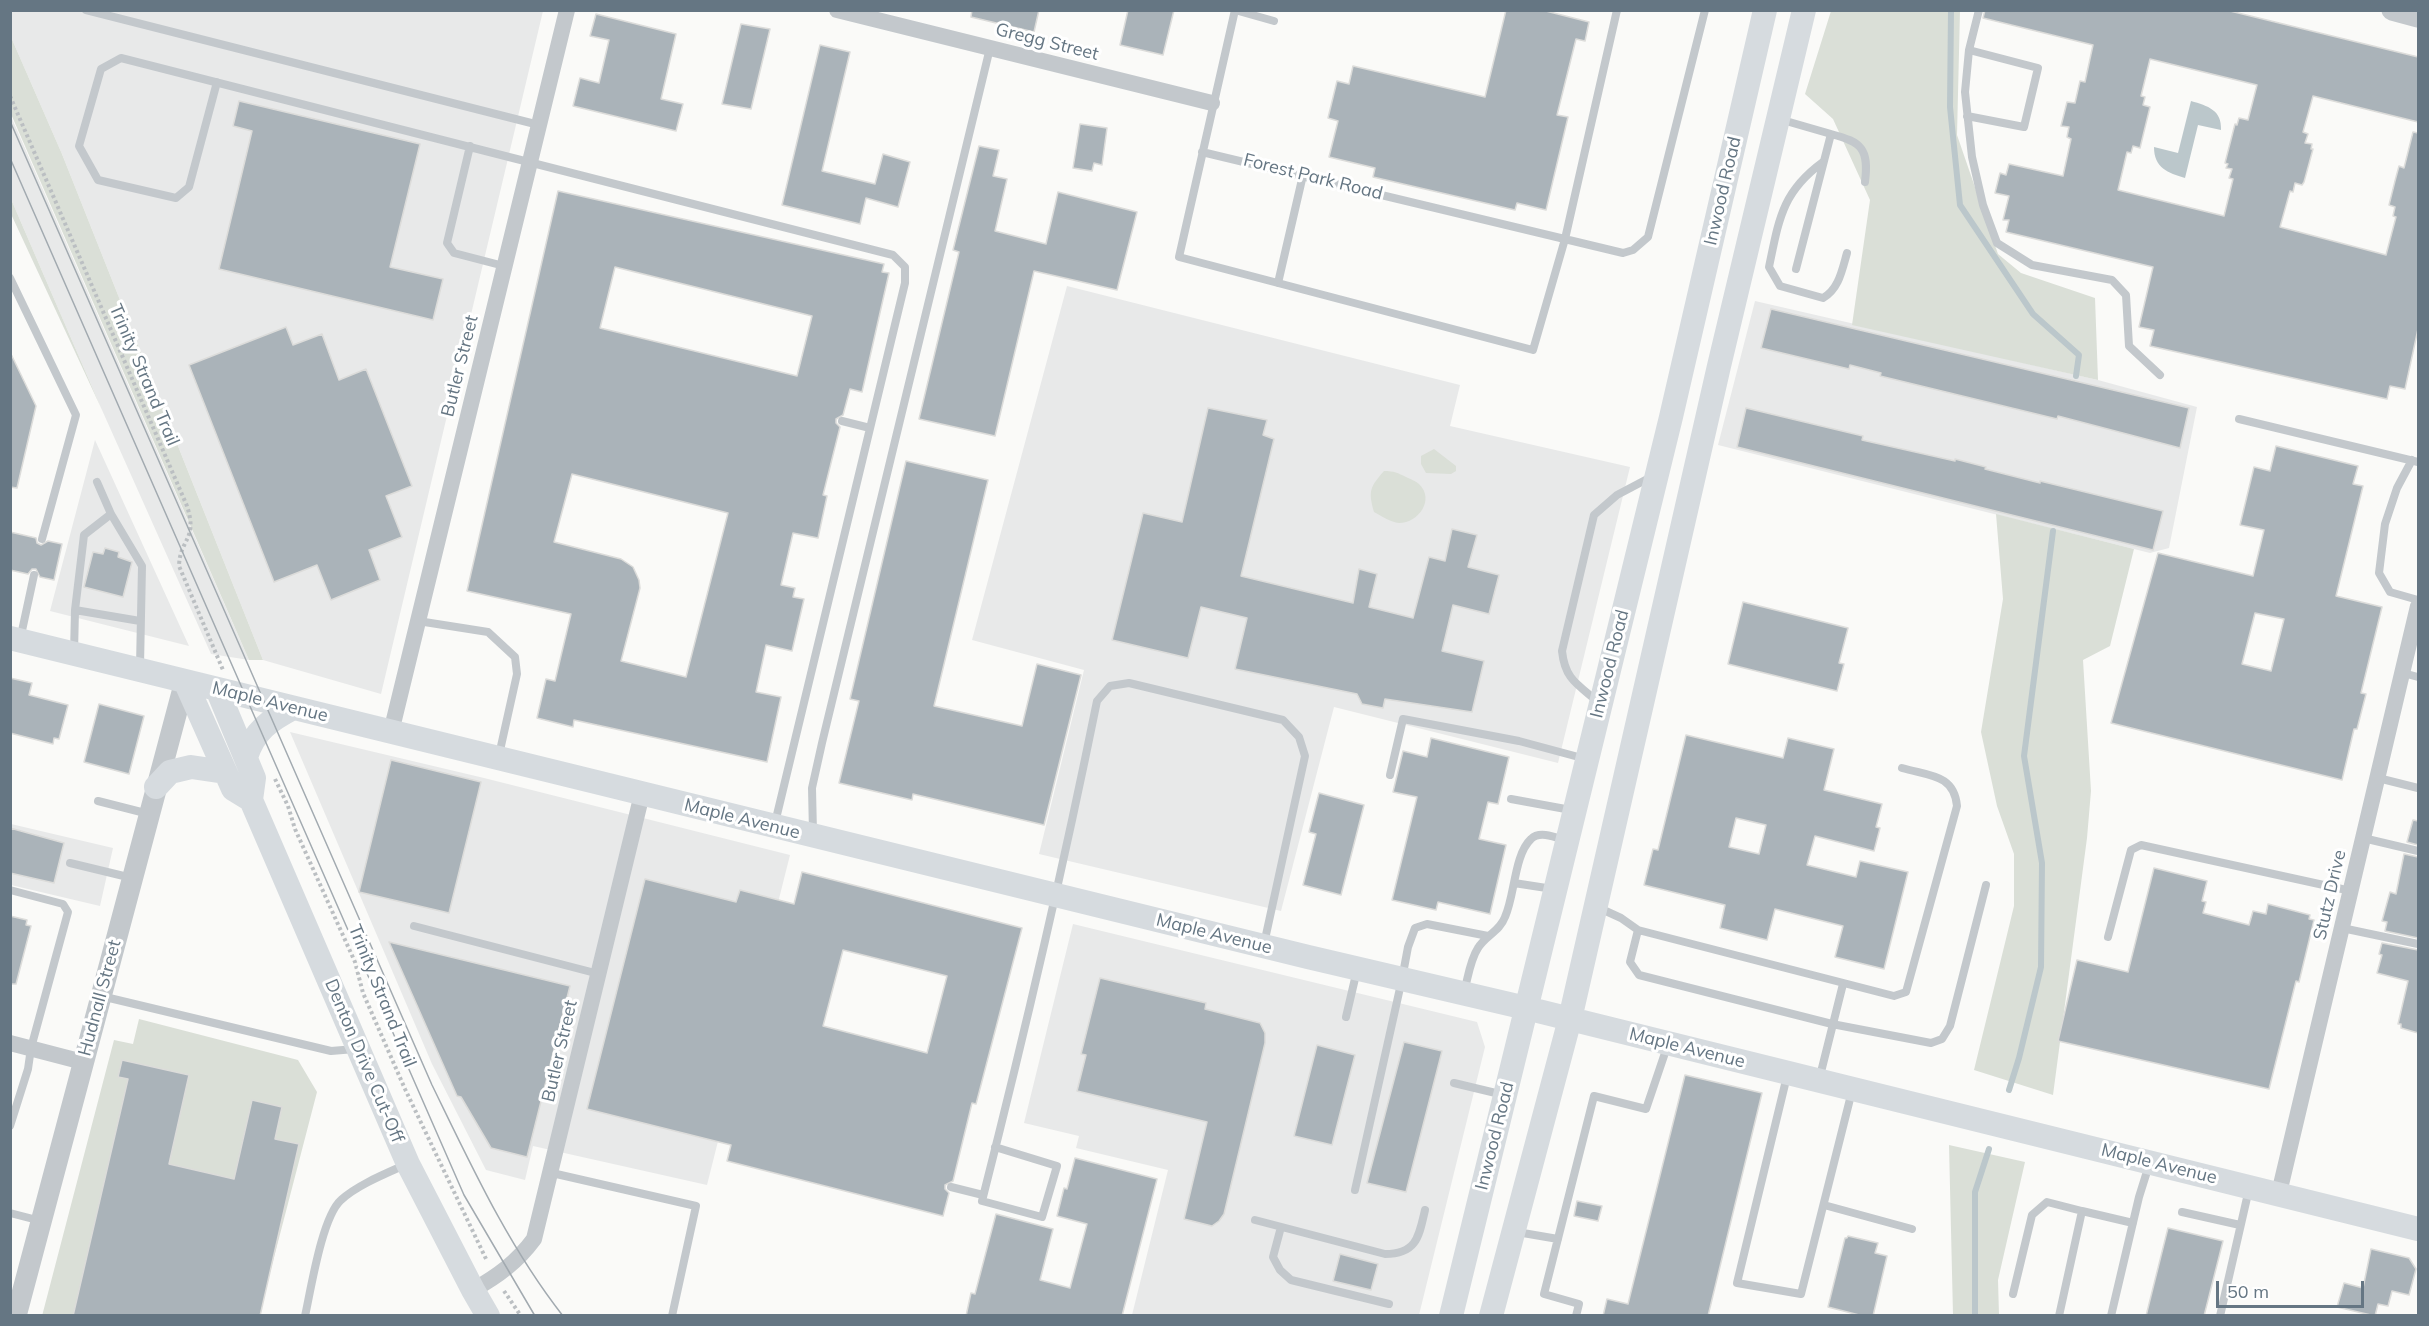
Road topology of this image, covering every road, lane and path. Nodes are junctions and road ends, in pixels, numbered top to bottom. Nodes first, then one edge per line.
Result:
1 (86, 10) edge
2 (567, 10) edge
3 (837, 10) edge
4 (1235, 10) edge
5 (1617, 10) edge
6 (1705, 10) edge
7 (1765, 10) edge
8 (1804, 10) edge
9 (1979, 10) edge
10 (2392, 10) edge
11 (2418, 17) edge
12 (1274, 21) dead end
13 (990, 48) junction
14 (1970, 50) junction
15 (217, 82) junction
16 (10, 96) edge
17 (1212, 103) junction
18 (1967, 116) junction
19 (1778, 118) junction
20 (539, 125) junction
21 (1831, 134) junction
22 (470, 146) junction
23 (1202, 152) junction
24 (1823, 162) junction
25 (529, 163) junction
26 (1303, 175) junction
27 (1865, 182) dead end
28 (1565, 239) junction
29 (1847, 253) dead end
30 (504, 266) junction
31 (1796, 269) dead end
32 (10, 278) edge
33 (1278, 284) junction
34 (2160, 375) dead end
35 (1671, 417) junction
36 (2239, 419) dead end
37 (842, 421) dead end
38 (1705, 425) junction
39 (870, 428) junction
40 (2415, 461) edge
41 (1656, 474) junction
42 (97, 482) dead end
43 (111, 514) junction
44 (42, 539) dead end
45 (34, 575) dead end
46 (2418, 600) edge
47 (2418, 606) edge
48 (75, 610) junction
49 (141, 621) junction
50 (418, 621) junction
51 (2416, 625) edge
52 (15, 639) edge
53 (74, 654) junction
54 (221, 665) dead end
55 (140, 670) junction
56 (2410, 675) edge
57 (185, 681) junction
58 (217, 689) junction
59 (1601, 704) junction
60 (294, 708) junction
61 (391, 732) junction
62 (246, 757) junction
63 (499, 759) junction
64 (1587, 760) junction
65 (1902, 768) dead end
66 (225, 772) junction
67 (272, 772) dead end
68 (1390, 775) dead end
69 (2378, 778) junction
70 (1623, 786) junction
71 (156, 787) junction
72 (2418, 788) edge
73 (642, 794) junction
74 (1510, 799) dead end
75 (251, 800) junction
76 (98, 801) dead end
77 (1575, 811) junction
78 (149, 814) junction
79 (774, 826) junction
80 (813, 836) junction
81 (2363, 838) junction
82 (1567, 841) junction
83 (2418, 851) edge
84 (70, 862) dead end
85 (132, 878) junction
86 (1515, 884) junction
87 (1986, 885) dead end
88 (10, 890) edge
89 (1555, 890) junction
90 (2351, 891) junction
91 (1056, 896) junction
92 (1596, 906) junction
93 (414, 926) dead end
94 (2342, 927) junction
95 (1638, 930) junction
96 (1488, 936) junction
97 (2108, 937) dead end
98 (2418, 944) edge
99 (1263, 946) junction
100 (1357, 969) junction
101 (599, 974) junction
102 (1402, 979) junction
103 (1843, 984) junction
104 (1464, 993) junction
105 (101, 996) junction
106 (1526, 1008) junction
107 (1346, 1017) dead end
108 (1570, 1019) junction
109 (1832, 1024) junction
110 (10, 1043) edge
111 (1668, 1044) junction
112 (32, 1048) junction
113 (358, 1049) junction
114 (83, 1062) junction
115 (1788, 1072) junction
116 (1819, 1080) junction
117 (1454, 1083) dead end
118 (1852, 1089) junction
119 (1505, 1095) junction
120 (10, 1125) edge
121 (995, 1147) junction
122 (2150, 1162) junction
123 (408, 1164) junction
124 (552, 1173) junction
125 (2250, 1186) junction
126 (951, 1187) dead end
127 (1355, 1190) dead end
128 (2279, 1193) junction
129 (983, 1195) junction
130 (1824, 1205) junction
131 (1425, 1210) dead end
132 (2082, 1211) junction
133 (2182, 1212) dead end
134 (10, 1213) edge
135 (1255, 1220) dead end
136 (41, 1221) junction
137 (2133, 1223) junction
138 (1473, 1224) junction
139 (2240, 1225) junction
140 (1281, 1227) junction
141 (1912, 1229) dead end
142 (2418, 1229) edge
143 (1513, 1232) junction
144 (1558, 1239) junction
145 (484, 1256) dead end
146 (473, 1290) junction
147 (2013, 1294) dead end
148 (508, 1297) dead end
149 (1389, 1304) dead end
150 (16, 1316) edge
151 (305, 1316) edge
152 (488, 1316) edge
153 (521, 1316) edge
154 (672, 1316) edge
155 (1451, 1316) edge
156 (1491, 1316) edge
157 (1576, 1316) edge
158 (2059, 1316) edge
159 (2111, 1316) edge
160 (2220, 1316) edge

1 - 20 lane
2 - 20 street, Butler Street
3 - 13 street, Gregg Street
4 - 12 lane
4 - 17 lane
5 - 28 lane
6 - 28 lane, Forest Park Road
7 - 35 main road, Inwood Road
8 - 19 main road, Inwood Road
9 - 14 lane
10 - 11 street
13 - 17 street, Gregg Street
13 - 80 lane
14 - 18 lane
14 - 18 lane
15 - 15 lane
15 - 22 lane
16 - 54 path, Trinity Strand Trail
17 - 23 lane
18 - 34 lane
19 - 21 lane
19 - 38 main road, Inwood Road
20 - 25 street, Butler Street
21 - 24 lane
21 - 27 lane
22 - 25 lane
22 - 30 lane
23 - 26 lane, Forest Park Road
23 - 33 lane
24 - 29 lane
24 - 31 lane
25 - 30 street, Butler Street
25 - 39 lane
26 - 28 lane, Forest Park Road
26 - 33 lane
28 - 33 lane
30 - 50 street, Butler Street
32 - 44 lane
35 - 38 main road
35 - 41 main road, Inwood Road
36 - 40 lane
37 - 39 lane
38 - 70 main road, Inwood Road
39 - 79 lane
40 - 46 lane
41 - 59 main road, Inwood Road
41 - 59 lane
42 - 43 lane
43 - 48 lane
43 - 49 lane
45 - 52 lane
47 - 51 street, Stutz Drive
48 - 49 lane
48 - 53 lane
49 - 55 lane
50 - 61 street, Butler Street
50 - 63 lane
51 - 56 street, Stutz Drive
52 - 53 main road, Maple Avenue
53 - 55 main road, Maple Avenue
55 - 57 main road, Maple Avenue
56 - 69 street, Stutz Drive
57 - 58 main road, Maple Avenue
57 - 66 main road, Denton Drive Cut-Off
57 - 71 street, Hudnall Street
58 - 60 main road, Maple Avenue
58 - 62 main road, Denton Drive Cut-Off
59 - 64 main road, Inwood Road
60 - 61 main road, Maple Avenue
60 - 62 main road
61 - 63 main road, Maple Avenue
62 - 75 main road, Denton Drive Cut-Off
63 - 73 main road, Maple Avenue
64 - 68 lane
64 - 70 main road
64 - 77 main road, Inwood Road
65 - 103 lane
66 - 71 main road
66 - 75 main road, Denton Drive Cut-Off
67 - 145 path, Trinity Strand Trail
69 - 72 lane
69 - 81 street, Stutz Drive
70 - 92 main road, Inwood Road
71 - 78 street, Hudnall Street
73 - 79 main road, Maple Avenue
73 - 101 street, Butler Street
74 - 77 lane
75 - 113 main road, Denton Drive Cut-Off
76 - 78 lane
77 - 82 main road, Inwood Road
78 - 85 street, Hudnall Street
79 - 80 main road, Maple Avenue
80 - 91 main road, Maple Avenue
81 - 83 lane
81 - 90 street, Stutz Drive
82 - 86 lane
82 - 89 main road, Inwood Road
84 - 85 lane
85 - 105 street, Hudnall Street
86 - 89 lane
86 - 96 lane
87 - 109 lane
88 - 112 lane
89 - 106 main road, Inwood Road
90 - 94 street, Stutz Drive
90 - 97 lane
91 - 99 main road, Maple Avenue
91 - 99 lane
91 - 121 lane
92 - 95 lane
92 - 108 main road, Inwood Road
93 - 101 lane
94 - 98 lane
94 - 128 street, Stutz Drive
95 - 103 lane
95 - 109 lane
96 - 102 lane
96 - 104 lane
99 - 100 main road, Maple Avenue
100 - 102 main road, Maple Avenue
100 - 107 lane
101 - 124 street, Butler Street
102 - 104 main road, Maple Avenue
102 - 127 lane
103 - 109 lane
104 - 106 main road, Maple Avenue
105 - 113 lane
105 - 114 street, Hudnall Street
106 - 108 main road, Maple Avenue
106 - 119 main road, Inwood Road
108 - 111 main road, Maple Avenue
108 - 143 main road, Inwood Road
109 - 116 lane
110 - 112 street
111 - 115 main road, Maple Avenue
111 - 144 lane
112 - 114 street
112 - 120 lane
113 - 123 main road, Denton Drive Cut-Off
114 - 136 street, Hudnall Street
115 - 116 main road, Maple Avenue
115 - 130 lane
116 - 118 main road, Maple Avenue
117 - 119 lane
118 - 122 main road, Maple Avenue
118 - 130 lane
119 - 138 main road, Inwood Road
121 - 129 lane
121 - 129 lane
122 - 125 main road, Maple Avenue
122 - 137 lane
123 - 146 main road, Denton Drive Cut-Off
123 - 151 lane
124 - 146 street, Butler Street
124 - 154 lane
125 - 128 main road, Maple Avenue
125 - 139 lane
126 - 129 lane
128 - 142 main road, Maple Avenue
130 - 141 lane
131 - 140 lane
132 - 137 lane
132 - 147 lane
132 - 158 lane
133 - 139 lane
134 - 136 lane
135 - 140 lane
136 - 150 street, Hudnall Street
137 - 159 lane
138 - 143 main road
138 - 155 main road, Inwood Road
139 - 160 lane
140 - 149 lane
143 - 144 lane
143 - 156 main road, Inwood Road
144 - 157 lane
146 - 152 main road, Denton Drive Cut-Off
148 - 153 path

